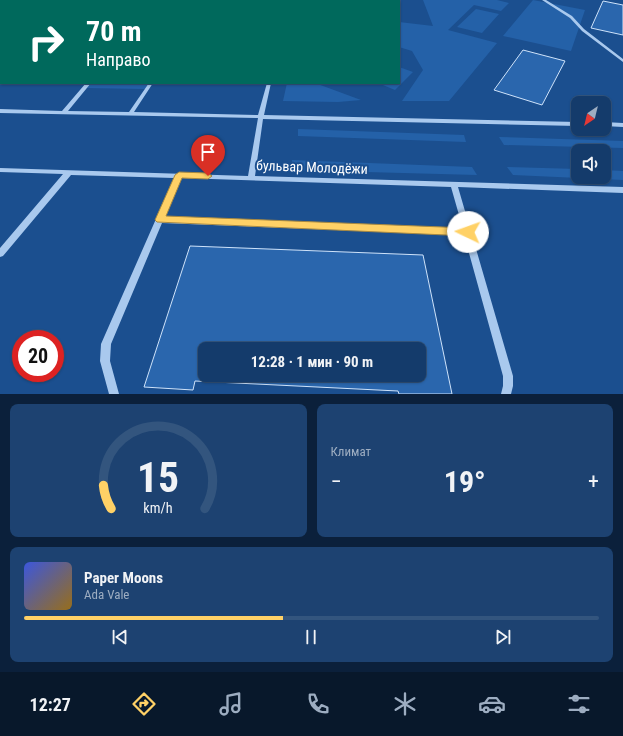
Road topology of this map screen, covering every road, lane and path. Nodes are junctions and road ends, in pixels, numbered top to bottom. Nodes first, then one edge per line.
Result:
1 (544, 0) edge
2 (623, 62) edge
3 (88, 84) edge
4 (150, 84) edge
5 (269, 84) edge
6 (0, 111) edge
7 (64, 112) junction
8 (131, 113) junction
9 (261, 116) junction
10 (571, 124) edge
11 (611, 124) edge
12 (623, 125) edge
13 (0, 170) edge
14 (69, 172) junction
15 (179, 175) junction
16 (251, 177) junction
17 (454, 184) junction
18 (623, 190) edge
19 (160, 220) junction
20 (468, 232) junction
21 (0, 254) edge
22 (114, 394) edge
23 (506, 394) edge

1 - 2 street
3 - 7 street
4 - 8 street
5 - 9 street
6 - 7 street
7 - 8 street
8 - 9 street
9 - 10 street
9 - 16 street
11 - 12 street
13 - 14 street, бульвар Молодёжи
14 - 15 street, бульвар Молодёжи
14 - 21 street
15 - 16 street, бульвар Молодёжи
15 - 19 street
16 - 17 street, бульвар Молодёжи
17 - 18 street, бульвар Молодёжи
17 - 20 street
19 - 20 street
19 - 22 street
20 - 23 street

